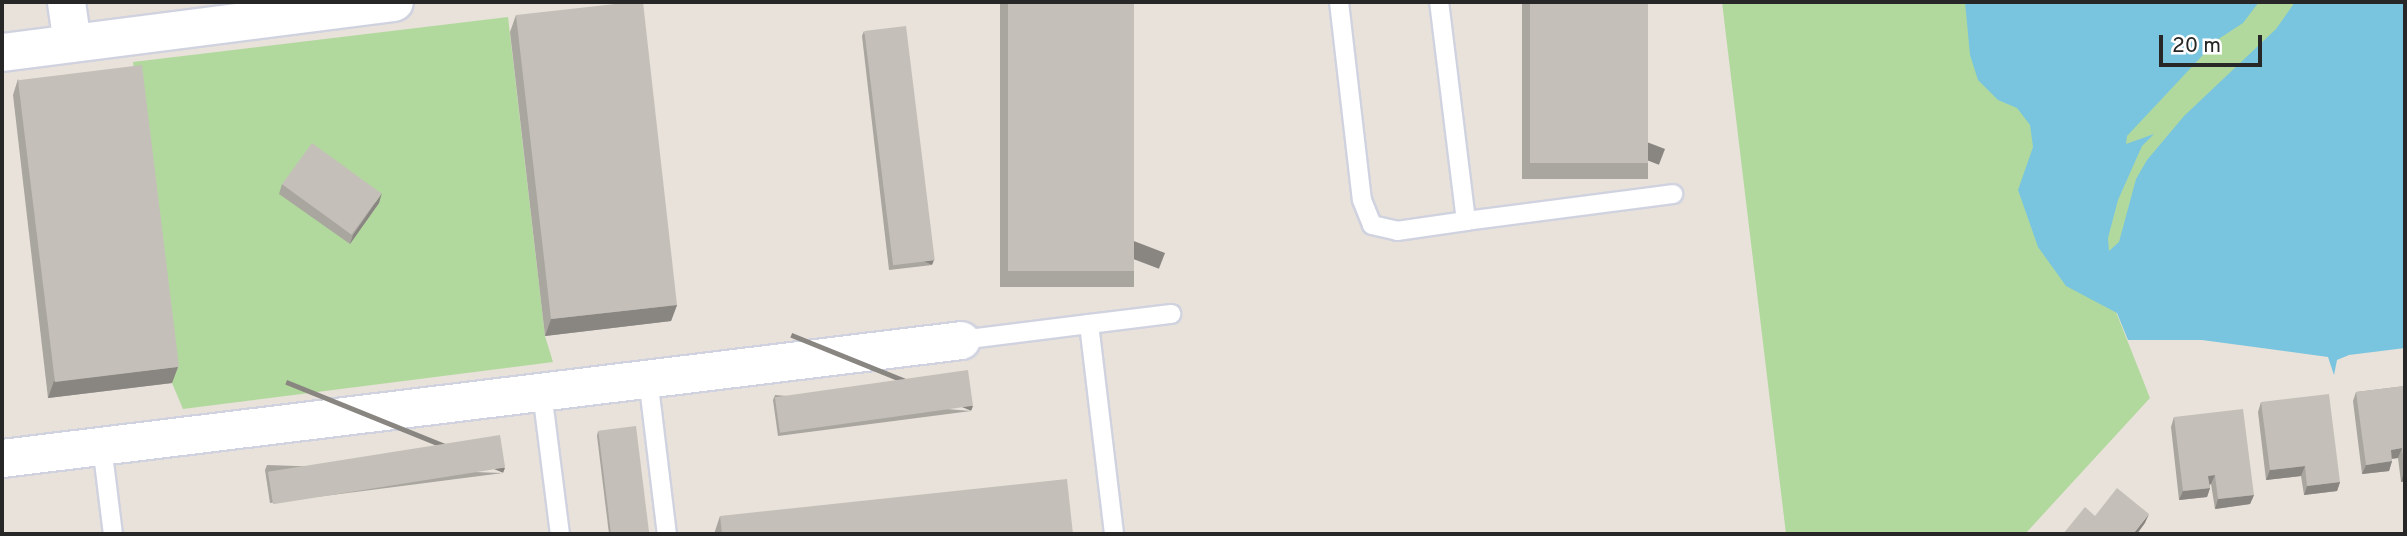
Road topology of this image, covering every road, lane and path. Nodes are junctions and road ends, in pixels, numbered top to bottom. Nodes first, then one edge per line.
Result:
1 (66, 2) edge
2 (394, 2) edge
3 (1339, 2) edge
4 (1439, 2) edge
5 (72, 43) junction
6 (2, 52) edge
7 (1673, 194) dead end
8 (1466, 221) junction
9 (1171, 314) dead end
10 (1089, 324) junction
11 (961, 340) joint
12 (648, 379) junction
13 (542, 392) junction
14 (102, 446) junction
15 (2, 458) edge
16 (113, 534) edge
17 (560, 534) edge
18 (667, 534) edge
19 (1115, 534) edge

1 - 5 street
2 - 5 street
3 - 8 lane
4 - 8 lane
5 - 6 street
7 - 8 lane
9 - 10 lane
10 - 11 lane
10 - 19 lane
11 - 12 street
12 - 13 street
12 - 18 lane
13 - 14 street
13 - 17 lane
14 - 15 street
14 - 16 lane

